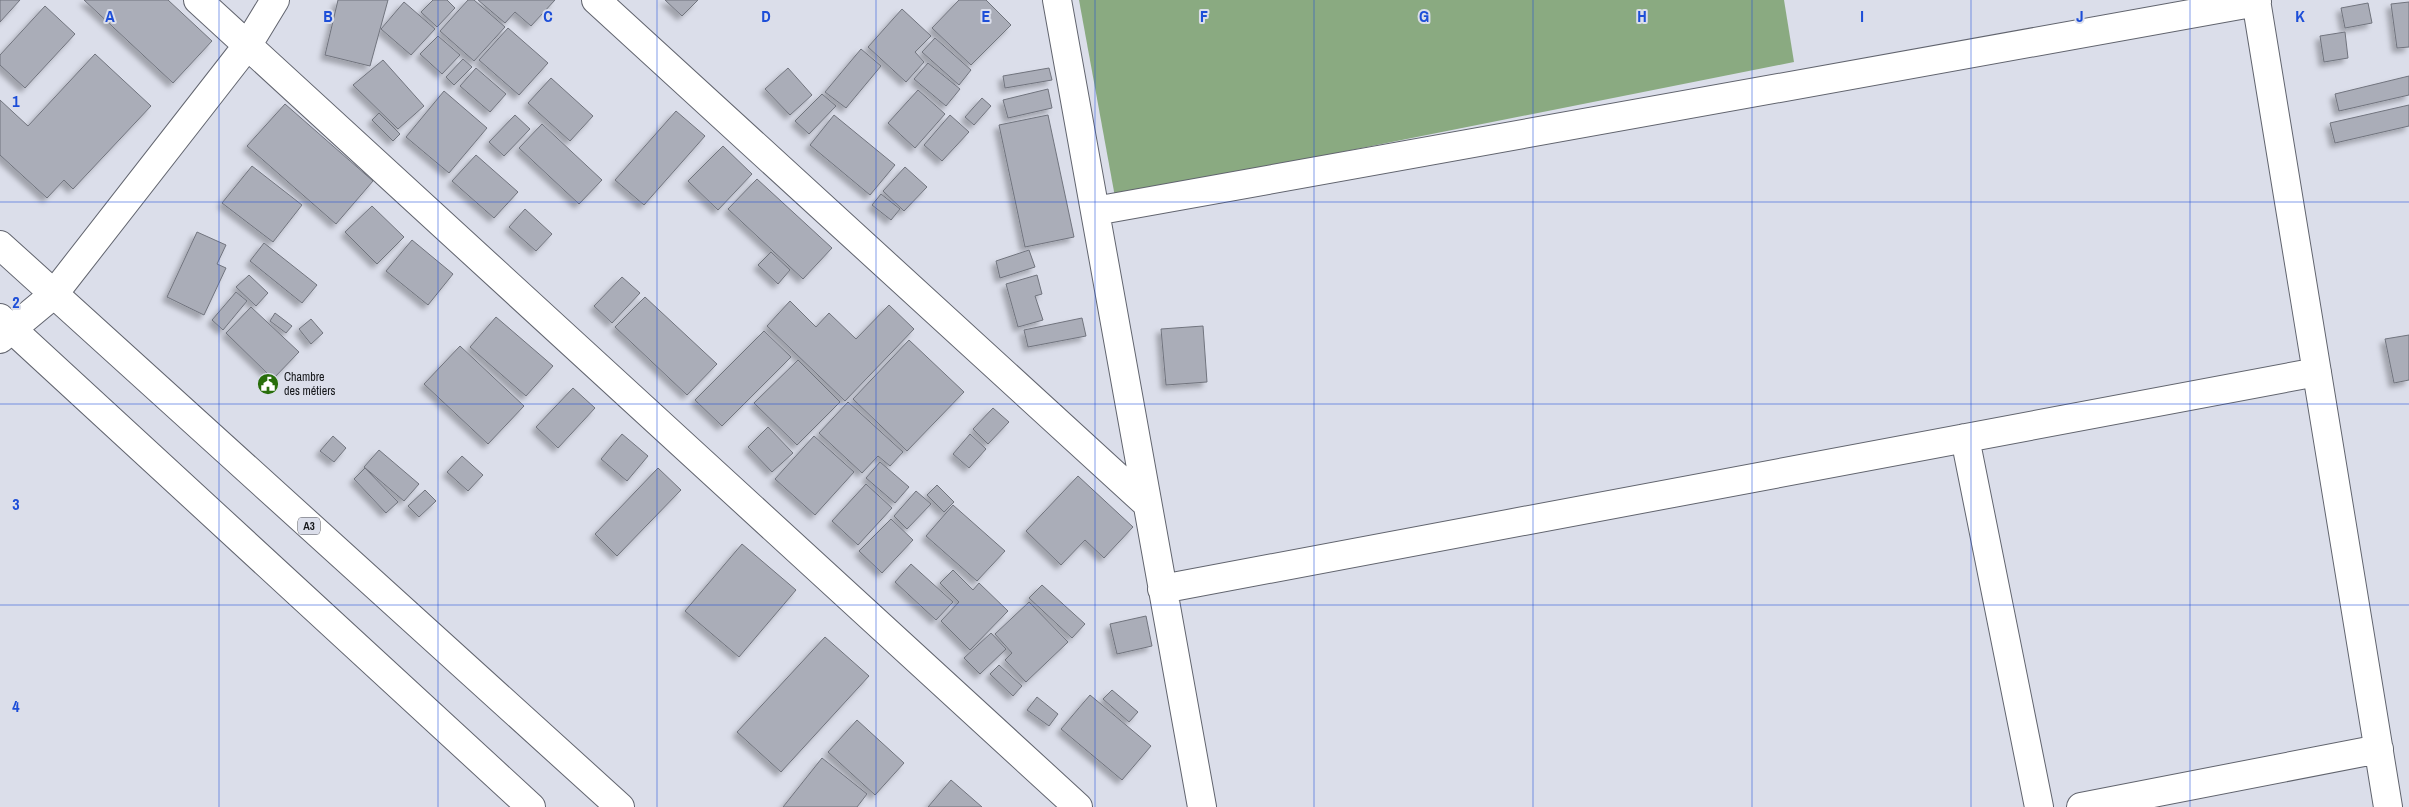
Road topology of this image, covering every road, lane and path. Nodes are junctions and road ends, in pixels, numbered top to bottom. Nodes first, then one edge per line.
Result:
1 (198, 0) edge
2 (275, 0) edge
3 (596, 0) edge
4 (1057, 0) edge
5 (2257, 1) edge
6 (247, 46) junction
7 (1095, 211) junction
8 (0, 245) edge
9 (53, 295) junction
10 (4, 329) edge
11 (2317, 372) junction
12 (1965, 438) junction
13 (1147, 504) junction
14 (1162, 589) junction
15 (2379, 749) junction
16 (532, 807) edge
17 (620, 807) edge
18 (1078, 807) edge
19 (1202, 807) edge
20 (2039, 807) edge
21 (2081, 807) edge
22 (2388, 807) edge

1 - 6 main road
2 - 6 main road
3 - 13 main road
4 - 7 main road
5 - 7 main road
5 - 11 main road
6 - 9 main road
6 - 18 main road
7 - 13 main road
8 - 9 main road, A3
9 - 10 main road
9 - 17 main road, A3
10 - 16 main road
11 - 12 main road
11 - 15 main road
12 - 14 main road
12 - 20 main road
13 - 14 main road
14 - 19 main road
15 - 21 main road
15 - 22 main road

